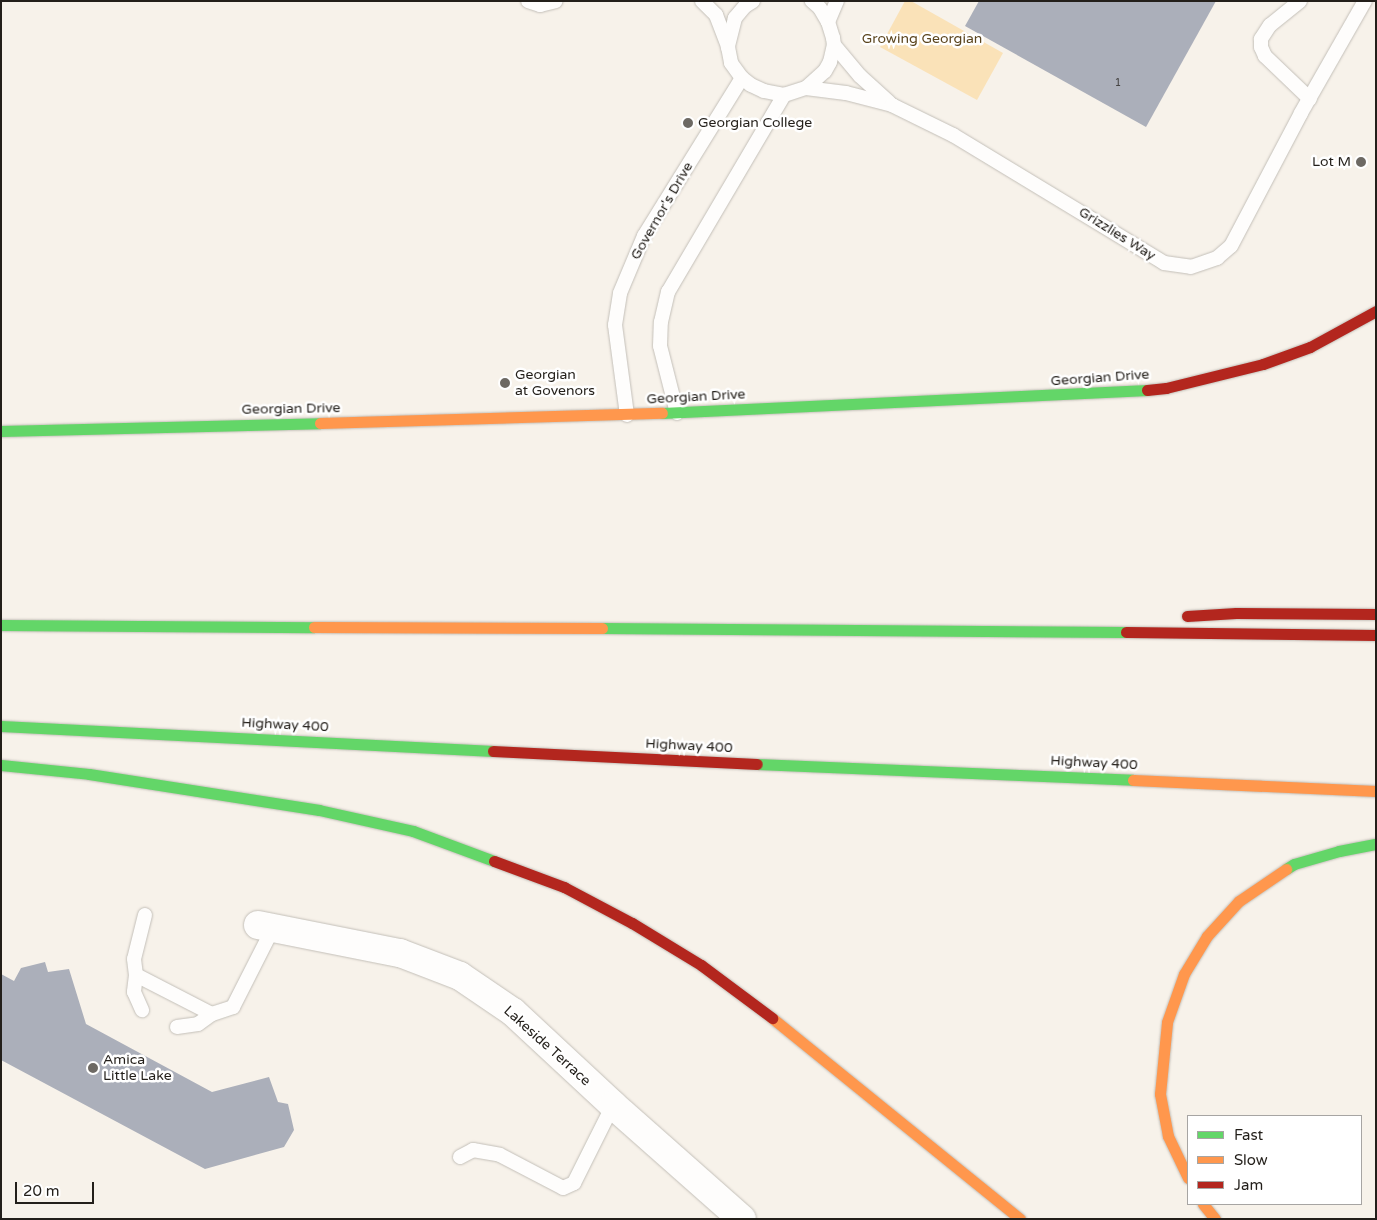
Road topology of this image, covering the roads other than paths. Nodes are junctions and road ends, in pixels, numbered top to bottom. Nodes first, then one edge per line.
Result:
1 (528, 1) edge
2 (556, 1) edge
3 (702, 1) edge
4 (753, 1) edge
5 (812, 1) edge
6 (837, 1) edge
7 (1300, 1) edge
8 (1365, 1) edge
9 (828, 22) junction
10 (834, 45) junction
11 (728, 46) junction
12 (742, 78) junction
13 (806, 88) junction
14 (784, 94) junction
15 (1310, 99) junction
16 (892, 105) junction
17 (1376, 311) edge
18 (677, 413) junction
19 (627, 415) junction
20 (1, 431) edge
21 (1376, 614) edge
22 (1178, 617) dead end
23 (1130, 620) dead end
24 (1, 625) edge
25 (976, 630) junction
26 (1376, 636) edge
27 (1, 726) edge
28 (1, 765) edge
29 (1376, 791) edge
30 (1376, 844) edge
31 (145, 915) dead end
32 (266, 926) joint
33 (136, 975) junction
34 (142, 1010) dead end
35 (212, 1014) junction
36 (177, 1027) dead end
37 (613, 1105) junction
38 (460, 1157) dead end
39 (1187, 1176) edge
40 (1204, 1205) edge
41 (742, 1219) edge
42 (1020, 1219) edge
43 (1215, 1219) edge

1 - 2 lane
3 - 11 lane
4 - 11 lane
5 - 9 lane
6 - 9 lane
7 - 15 lane
8 - 15 lane, Grizzlies Way
9 - 10 lane
10 - 13 lane
10 - 16 lane
11 - 12 lane
12 - 14 lane
12 - 19 lane, Governor's Drive
13 - 14 lane
13 - 16 lane, Grizzlies Way
14 - 18 lane
15 - 16 lane, Grizzlies Way
17 - 18 main road, Georgian Drive
18 - 19 main road, Georgian Drive
19 - 20 main road, Georgian Drive
21 - 22 main road
23 - 25 main road
24 - 25 main road
25 - 26 main road
27 - 29 main road, Highway 400
28 - 42 main road
30 - 39 main road
31 - 33 lane
32 - 35 lane
32 - 37 street, Lakeside Terrace
33 - 34 lane
33 - 35 lane
35 - 36 lane
37 - 38 lane
37 - 41 street, Lakeside Terrace
40 - 43 main road

